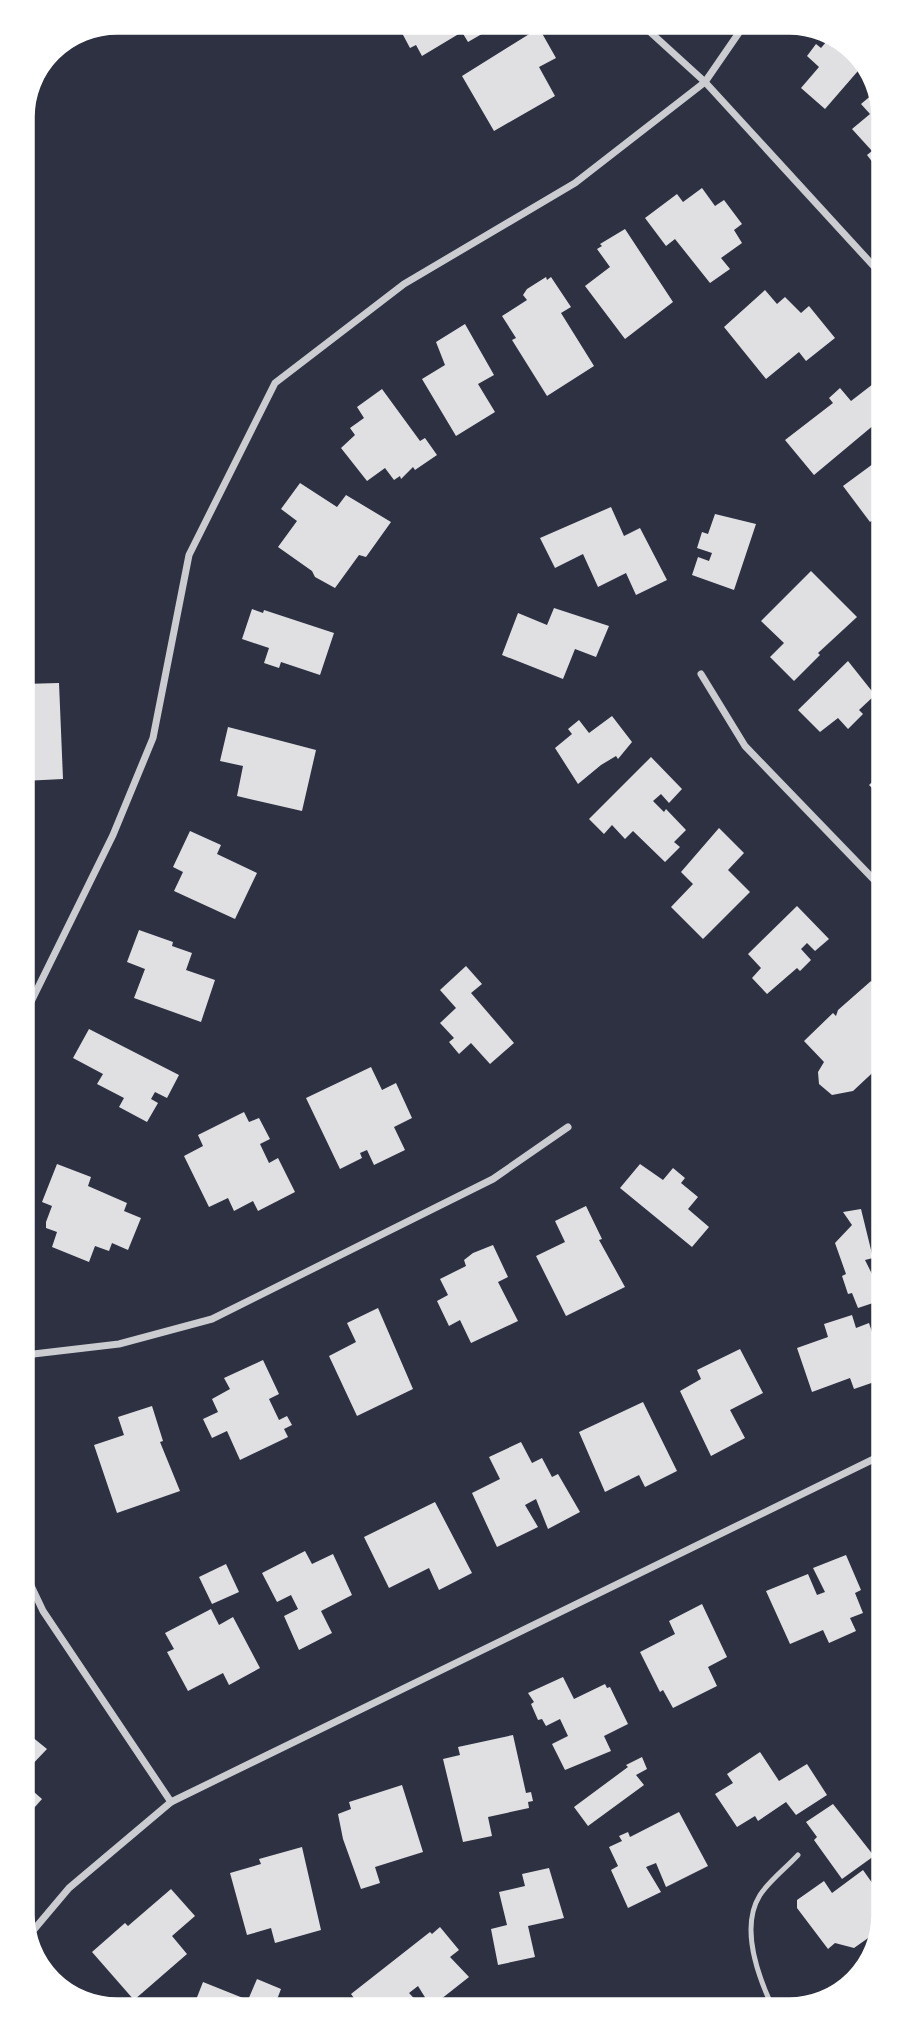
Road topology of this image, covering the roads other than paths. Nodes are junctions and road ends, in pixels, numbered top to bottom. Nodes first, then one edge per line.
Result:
1 (651, 33) edge
2 (739, 33) edge
3 (705, 82) junction
4 (873, 265) edge
5 (701, 674) dead end
6 (873, 879) edge
7 (33, 998) edge
8 (568, 1127) dead end
9 (33, 1353) edge
10 (873, 1459) edge
11 (33, 1590) edge
12 (171, 1802) junction
13 (798, 1855) dead end
14 (35, 1929) edge
15 (769, 1999) edge

1 - 3 street
2 - 3 street
3 - 4 street
3 - 7 street
5 - 6 street
8 - 9 street
10 - 12 street
11 - 12 street
12 - 14 street
13 - 15 lane

